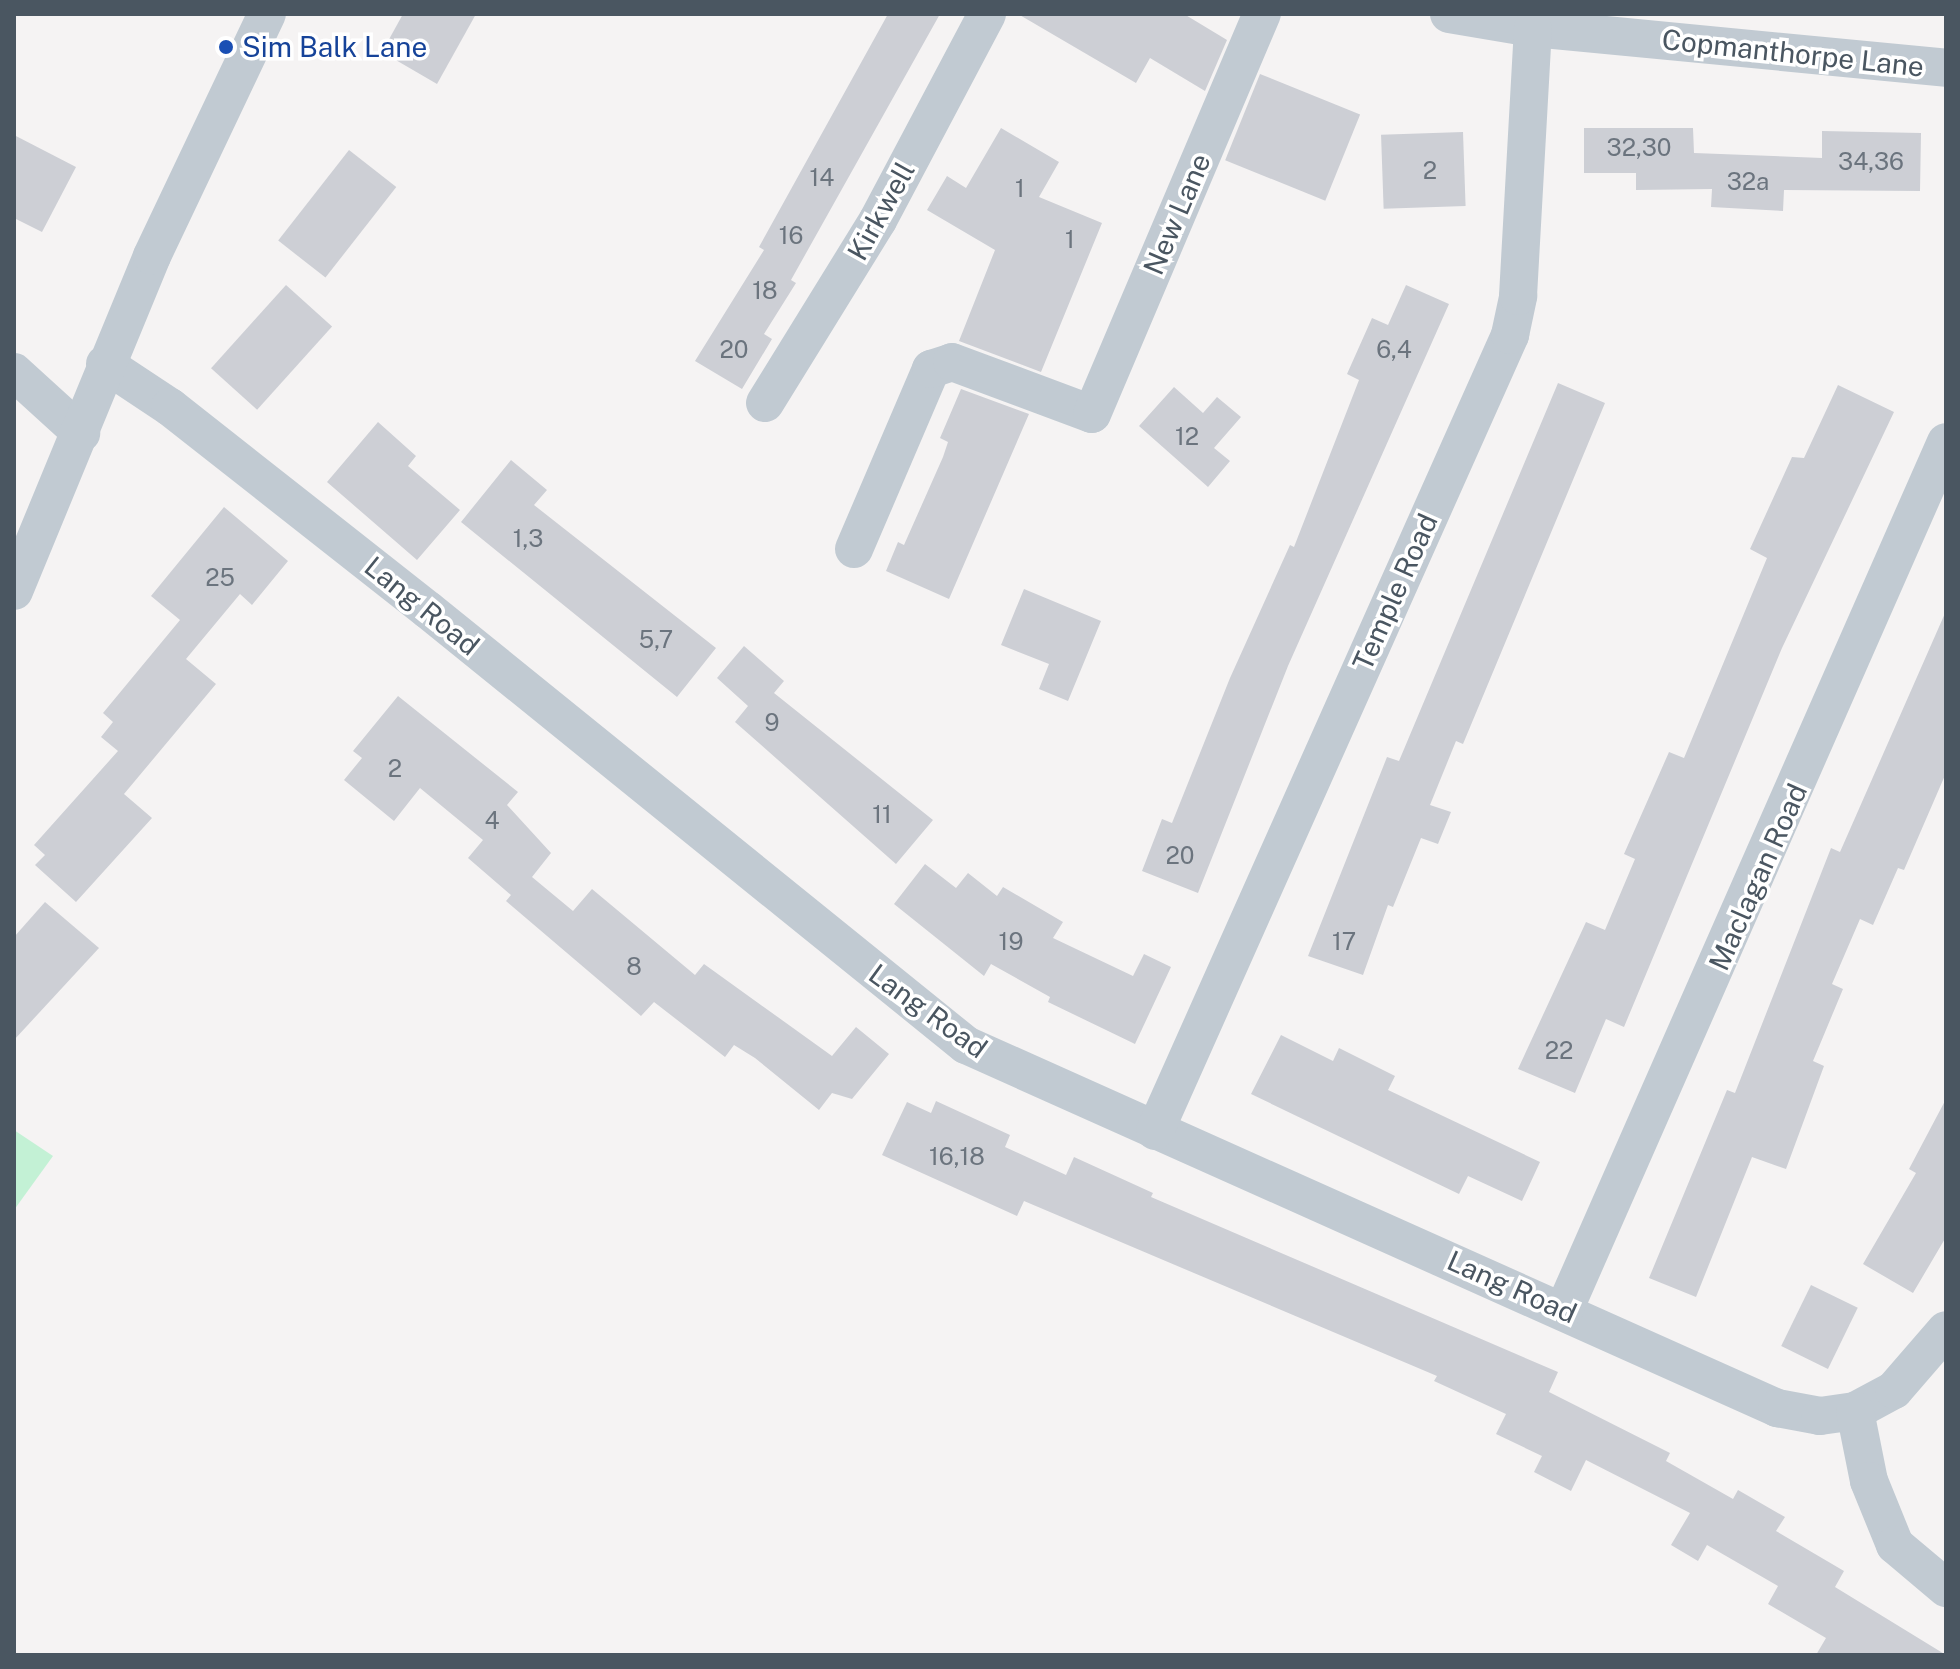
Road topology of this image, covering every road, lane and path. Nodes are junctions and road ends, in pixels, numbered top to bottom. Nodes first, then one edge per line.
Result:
1 (267, 14) edge
2 (987, 14) edge
3 (1262, 14) edge
4 (1449, 14) edge
5 (1533, 28) junction
6 (1946, 68) edge
7 (105, 364) junction
8 (14, 372) edge
9 (765, 403) dead end
10 (81, 433) junction
11 (1946, 442) edge
12 (854, 549) dead end
13 (14, 591) edge
14 (1155, 1131) junction
15 (1564, 1310) junction
16 (1946, 1330) edge
17 (1855, 1411) junction
18 (1946, 1588) edge

1 - 7 street
2 - 9 street, Kirkwell
3 - 12 street, New Lane
4 - 5 street, Copmanthorpe Lane
5 - 6 street, Copmanthorpe Lane
5 - 14 street, Temple Road
7 - 10 street
7 - 14 street, Lang Road
8 - 10 street
10 - 13 street
11 - 15 street, Maclagan Road
14 - 15 street, Lang Road
15 - 17 street, Lang Road
16 - 17 street, Lang Road
17 - 18 street

